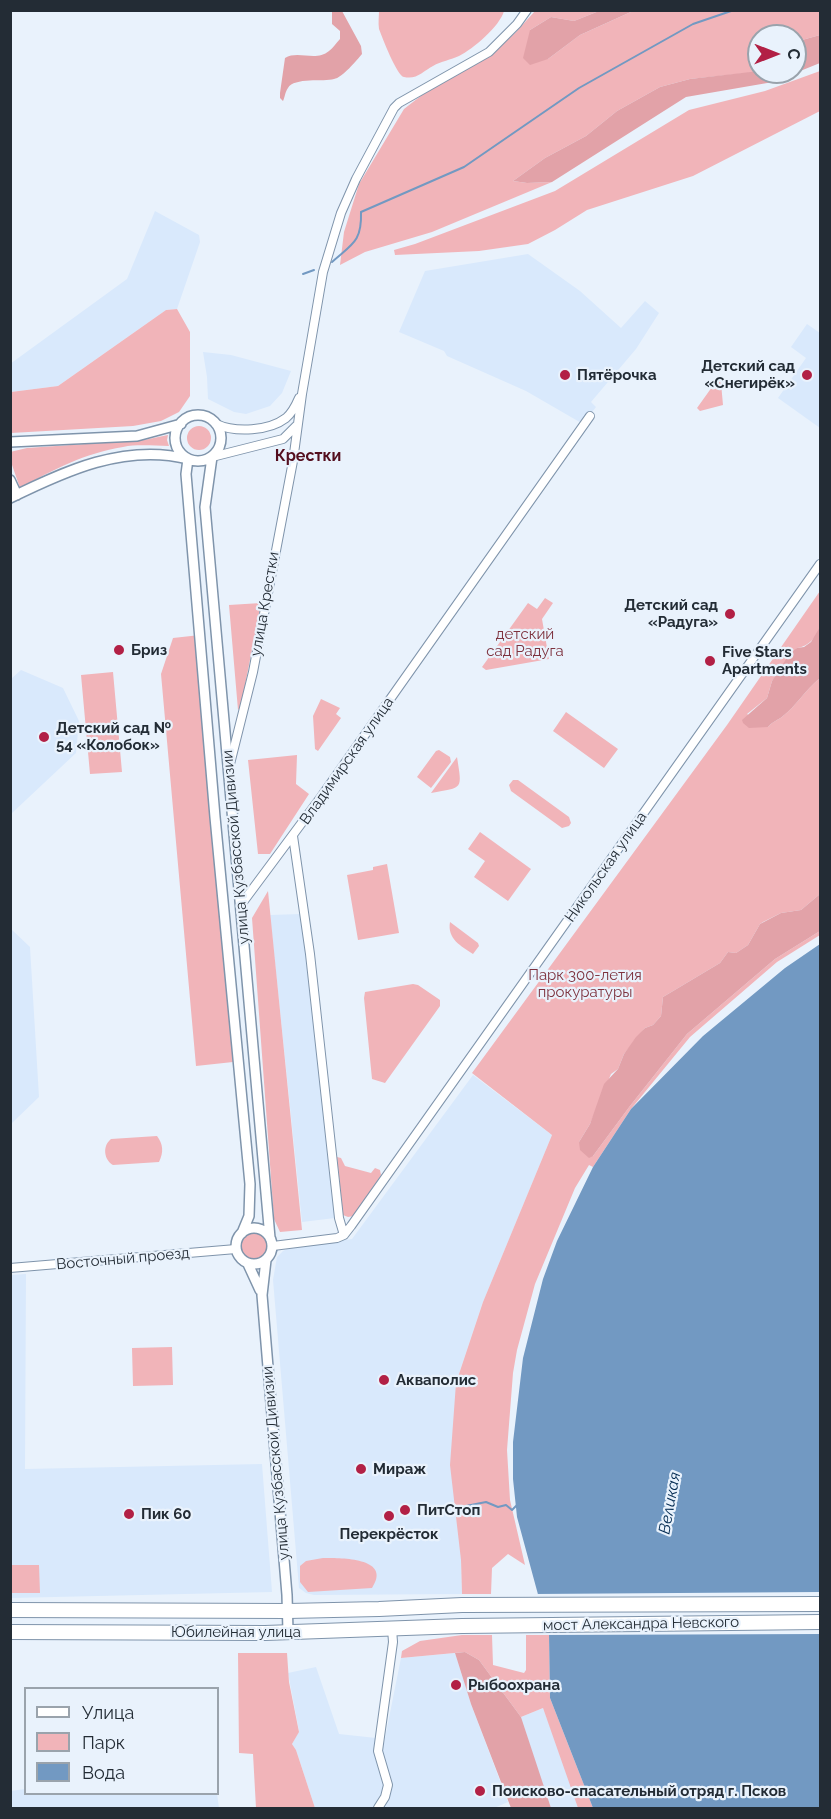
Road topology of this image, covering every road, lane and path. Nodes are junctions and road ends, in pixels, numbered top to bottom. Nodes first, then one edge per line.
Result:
1 (527, 10) edge
2 (302, 394) junction
3 (590, 416) dead end
4 (280, 421) junction
5 (180, 424) junction
6 (216, 424) junction
7 (294, 435) junction
8 (10, 442) edge
9 (212, 457) junction
10 (188, 459) junction
11 (10, 480) edge
12 (14, 497) edge
13 (820, 564) edge
14 (229, 769) junction
15 (293, 836) junction
16 (240, 906) junction
17 (242, 1233) junction
18 (344, 1235) junction
19 (272, 1242) junction
20 (236, 1249) junction
21 (266, 1260) junction
22 (248, 1264) junction
23 (10, 1268) edge
24 (262, 1295) junction
25 (820, 1604) edge
26 (462, 1605) joint
27 (10, 1610) edge
28 (288, 1611) junction
29 (820, 1622) edge
30 (462, 1626) joint
31 (392, 1629) junction
32 (10, 1632) edge
33 (288, 1632) junction
34 (378, 1809) edge

1 - 2 street, улица Крестки
2 - 4 street
2 - 7 street, улица Крестки
3 - 15 street, Владимирская улица
4 - 6 street
4 - 7 street
5 - 6 street
5 - 8 street
5 - 10 street
6 - 9 street
7 - 9 street
7 - 14 street, улица Крестки
9 - 10 street
9 - 14 street, улица Кузбасской Дивизии
10 - 12 street
10 - 17 street, улица Кузбасской Дивизии
11 - 12 street
13 - 18 street, Никольская улица
14 - 16 street, улица Кузбасской Дивизии
15 - 16 street
15 - 18 street, Владимирская улица
16 - 19 street, улица Кузбасской Дивизии
17 - 19 street
17 - 20 street, улица Кузбасской Дивизии
18 - 19 street
19 - 21 street, улица Кузбасской Дивизии
20 - 22 street, улица Кузбасской Дивизии
20 - 23 street, Восточный проезд
21 - 22 street
21 - 24 street, улица Кузбасской Дивизии
22 - 24 street, улица Кузбасской Дивизии
24 - 28 street, улица Кузбасской Дивизии
25 - 26 highway, мост Александра Невского
26 - 28 highway, Юбилейная улица
27 - 28 highway, Юбилейная улица
28 - 33 street, улица Кузбасской Дивизии
29 - 30 highway, мост Александра Невского
30 - 31 highway, Юбилейная улица
31 - 33 highway, Юбилейная улица
31 - 34 street
32 - 33 highway, Юбилейная улица

